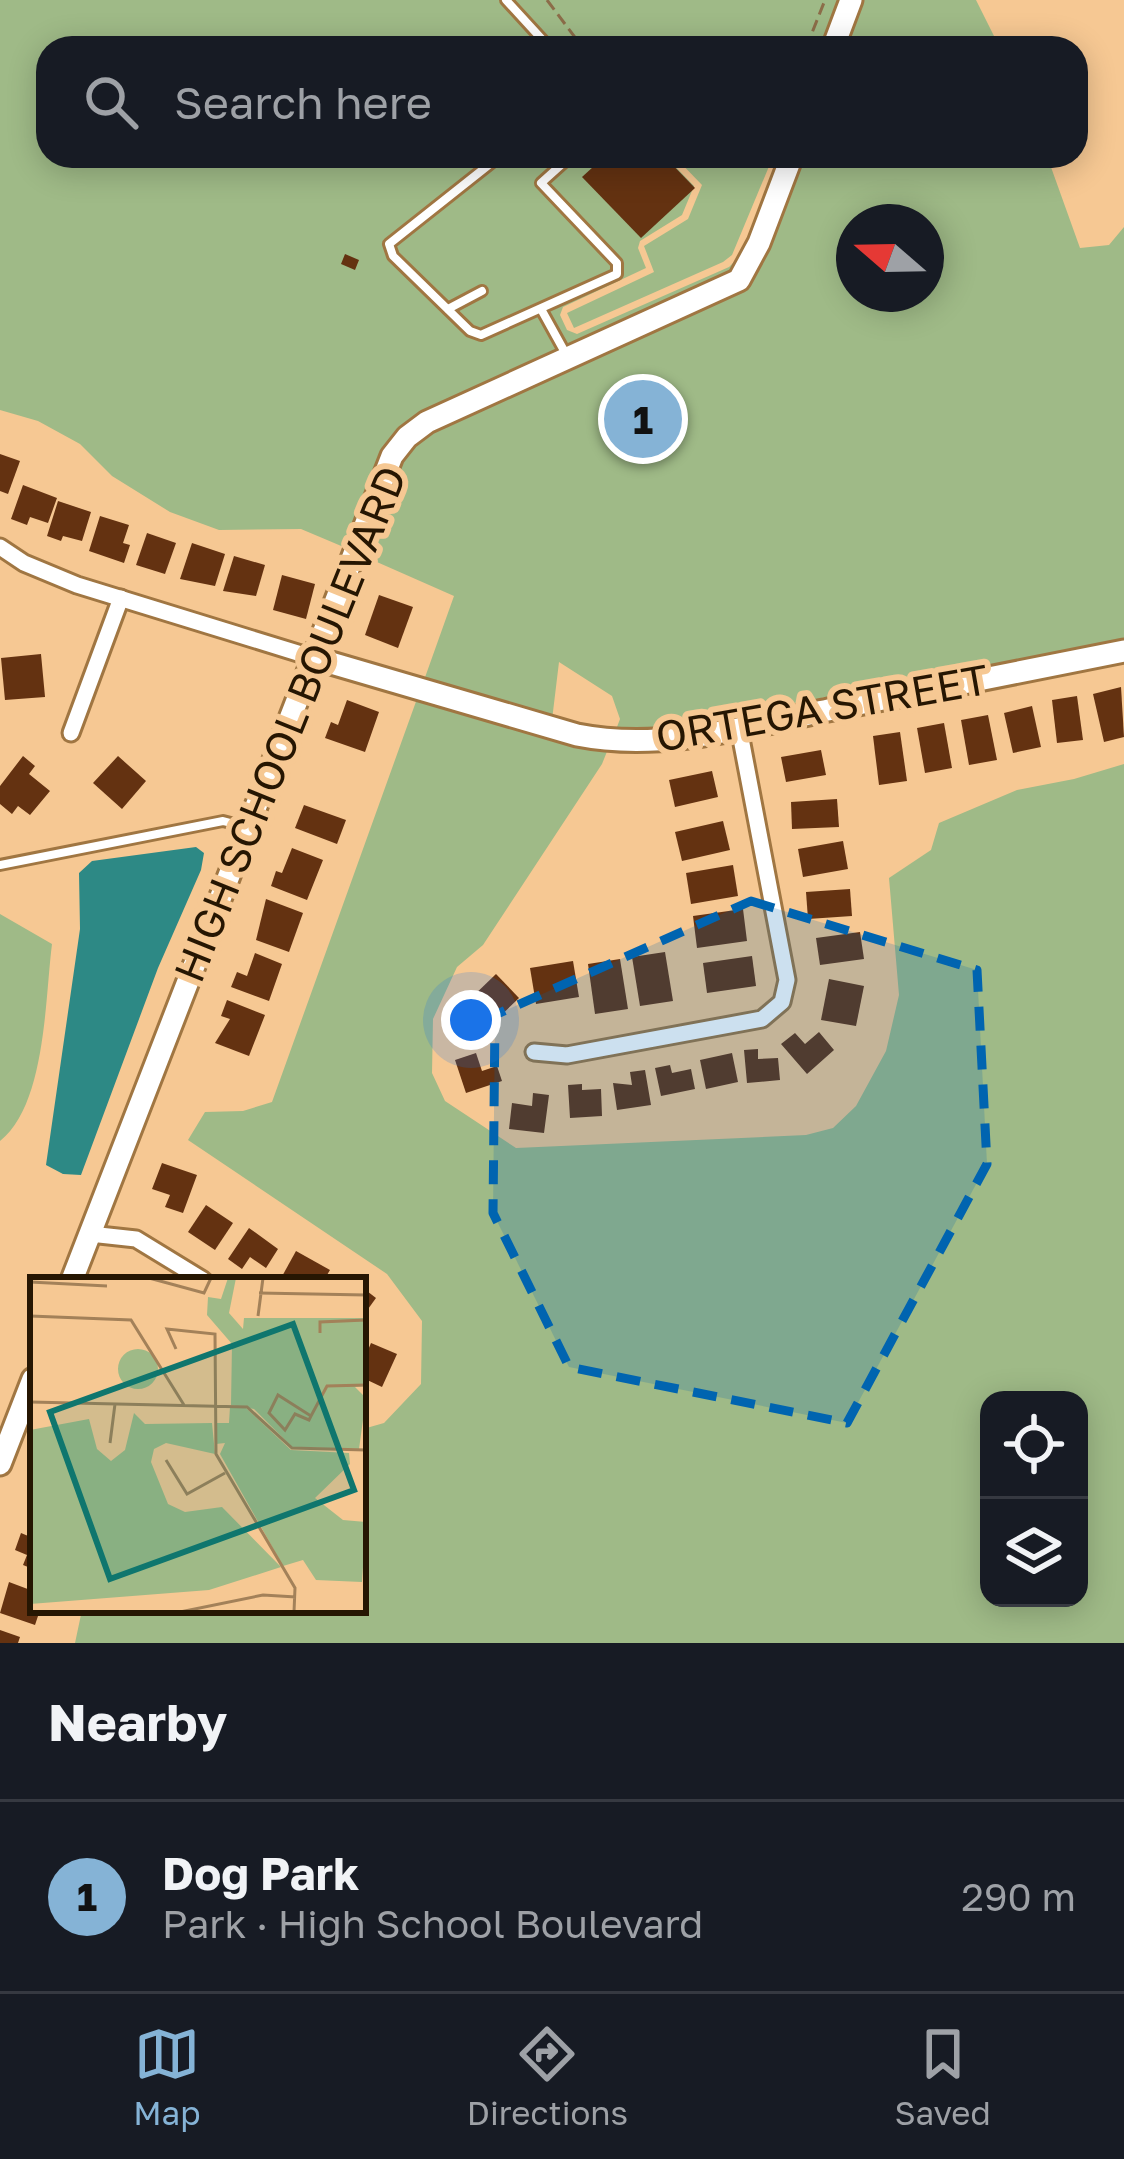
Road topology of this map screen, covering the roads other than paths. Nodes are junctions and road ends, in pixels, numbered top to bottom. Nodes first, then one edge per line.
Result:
1 (506, 0) edge
2 (851, 0) edge
3 (539, 36) edge
4 (838, 36) edge
5 (485, 168) edge
6 (558, 168) edge
7 (787, 168) edge
8 (482, 291) dead end
9 (448, 309) junction
10 (541, 309) junction
11 (568, 357) junction
12 (0, 547) edge
13 (121, 598) junction
14 (1124, 651) edge
15 (314, 658) junction
16 (739, 728) junction
17 (71, 733) dead end
18 (248, 827) junction
19 (0, 866) edge
20 (534, 1052) dead end
21 (90, 1234) junction
22 (73, 1277) edge
23 (198, 1277) edge
24 (30, 1387) edge
25 (0, 1464) edge

1 - 3 lane
2 - 4 street
5 - 9 lane
6 - 10 lane
7 - 11 street, HIGH SCHOOL BOULEVARD
8 - 9 lane
9 - 10 lane
10 - 11 lane
11 - 15 street, HIGH SCHOOL BOULEVARD
12 - 13 street
13 - 15 street
13 - 17 street
14 - 16 street, ORTEGA STREET
15 - 16 street, ORTEGA STREET
15 - 18 street, HIGH SCHOOL BOULEVARD
16 - 20 street
18 - 19 lane
18 - 21 street, HIGH SCHOOL BOULEVARD
21 - 22 street, HIGH SCHOOL BOULEVARD
21 - 23 street
24 - 25 street

